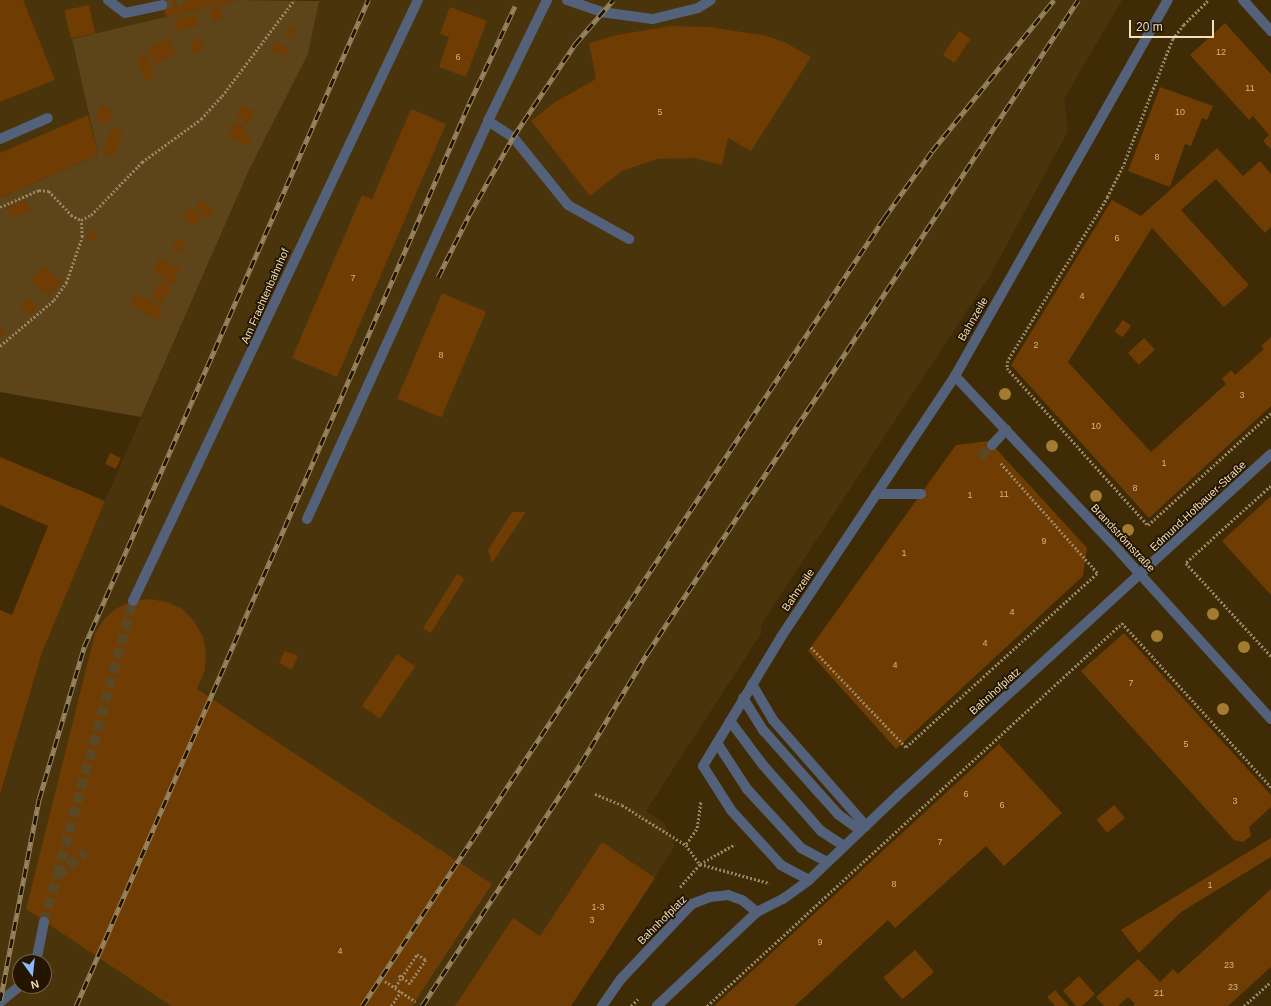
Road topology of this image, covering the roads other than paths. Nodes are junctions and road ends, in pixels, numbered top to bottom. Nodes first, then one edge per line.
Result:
1 (108, 0) edge
2 (418, 0) edge
3 (546, 0) edge
4 (567, 0) edge
5 (711, 0) edge
6 (1168, 0) edge
7 (1242, 0) edge
8 (162, 5) tunnel mouth
9 (1271, 30) edge
10 (48, 118) dead end
11 (488, 121) junction
12 (0, 139) edge
13 (629, 239) dead end
14 (954, 376) junction
15 (1006, 430) junction
16 (992, 444) tunnel mouth
17 (1271, 454) edge
18 (876, 494) junction
19 (921, 494) dead end
20 (307, 519) dead end
21 (1141, 575) junction
22 (133, 601) tunnel mouth
23 (752, 684) junction
24 (744, 698) junction
25 (1271, 719) edge
26 (730, 721) junction
27 (717, 743) junction
28 (863, 828) junction
29 (844, 846) junction
30 (827, 862) junction
31 (809, 880) junction
32 (757, 912) junction
33 (44, 922) tunnel mouth
34 (38, 954) edge
35 (12, 992) edge
36 (0, 1002) edge
37 (602, 1006) edge
38 (657, 1006) edge

1 - 8 street
2 - 22 street, Am Frachtenbahnhof
3 - 11 street
4 - 5 street
6 - 14 street, Bahnzeile
7 - 9 street
10 - 12 street
11 - 13 street
11 - 20 street
14 - 15 street, Brandströmstraße
14 - 18 street, Bahnzeile
15 - 16 street
15 - 21 street, Brandströmstraße
17 - 21 street, Edmund-Hofbauer-Straße
18 - 19 street
18 - 23 street, Bahnzeile
21 - 25 street, Brandströmstraße
21 - 28 street, Bahnhofplatz
23 - 24 street
23 - 28 street
24 - 26 street
24 - 28 street
26 - 27 street
26 - 29 street
27 - 30 street
27 - 31 street
28 - 29 street, Bahnhofplatz
29 - 30 street, Bahnhofplatz
30 - 31 street, Bahnhofplatz
31 - 32 street, Bahnhofplatz
32 - 37 street, Bahnhofplatz
32 - 38 street, Bahnhofplatz
33 - 34 street
35 - 36 street

